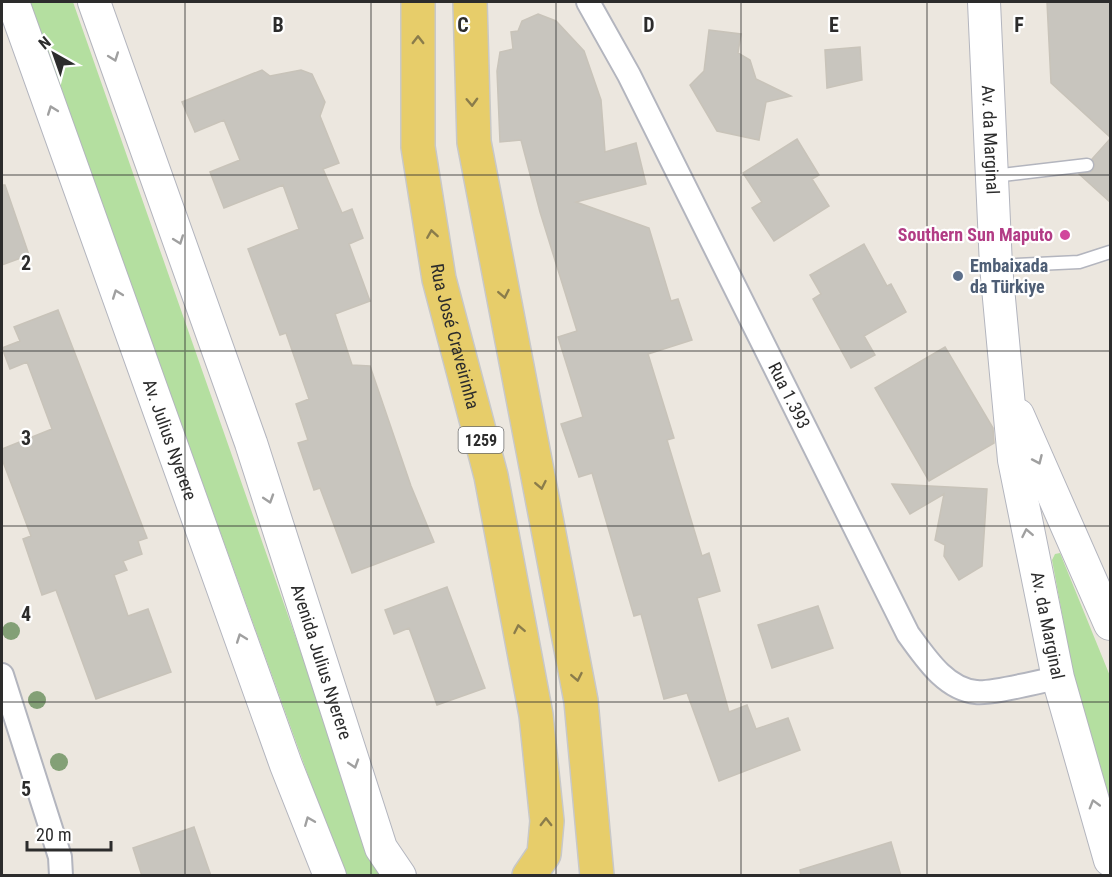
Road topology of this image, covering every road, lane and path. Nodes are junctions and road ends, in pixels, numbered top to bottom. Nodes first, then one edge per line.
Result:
1 (13, 2) edge
2 (94, 2) edge
3 (418, 2) edge
4 (470, 2) edge
5 (588, 2) edge
6 (984, 2) edge
7 (1087, 165) dead end
8 (992, 176) junction
9 (1110, 252) edge
10 (996, 266) junction
11 (1006, 387) junction
12 (1110, 624) edge
13 (1058, 678) junction
14 (3, 686) edge
15 (1110, 860) edge
16 (61, 876) edge
17 (330, 876) edge
18 (400, 876) edge
19 (529, 876) edge
20 (597, 876) edge

17 -> 1 main road, Av. Julius Nyerere
2 -> 18 main road, Avenida Julius Nyerere
19 -> 3 main road, Rua José Craveirinha / 1259
4 -> 20 main road
5 - 13 street, Rua 1.393
6 - 8 main road, Av. da Marginal
7 - 8 lane
8 - 10 main road, Av. da Marginal
9 - 10 lane
10 - 11 main road, Av. da Marginal
11 -> 12 main road, Av. da Marginal
13 -> 11 main road, Av. da Marginal
15 -> 13 main road, Av. da Marginal
14 - 16 street

